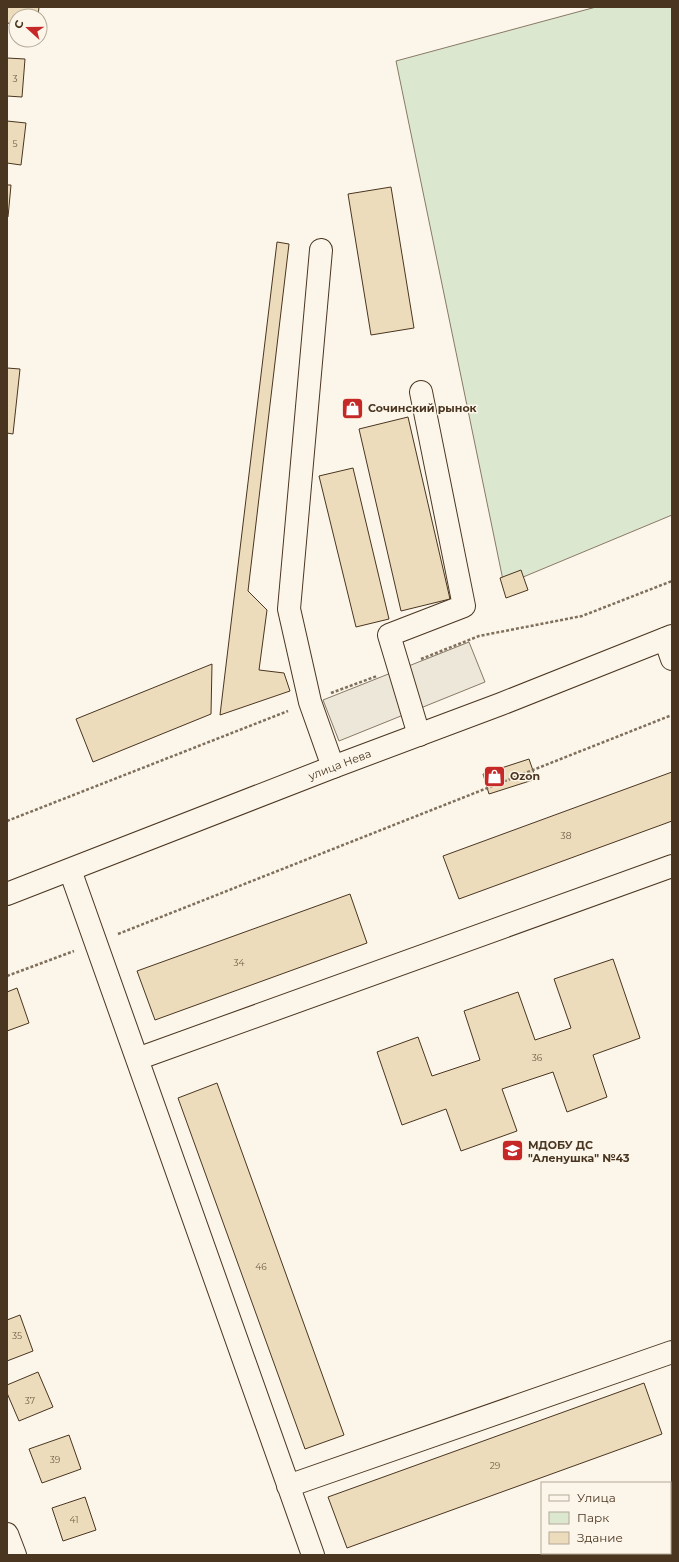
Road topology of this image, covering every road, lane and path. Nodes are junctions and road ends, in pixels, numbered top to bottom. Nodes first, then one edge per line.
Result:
1 (321, 250) dead end
2 (421, 392) dead end
3 (672, 580) edge
4 (670, 644) edge
5 (398, 667) junction
6 (310, 702) junction
7 (672, 715) edge
8 (419, 735) junction
9 (333, 767) junction
10 (7, 821) edge
11 (672, 866) edge
12 (70, 870) junction
13 (7, 894) edge
14 (96, 943) junction
15 (7, 976) edge
16 (137, 1059) junction
17 (672, 1352) edge
18 (288, 1486) junction
19 (7, 1534) edge
20 (15, 1555) edge
21 (313, 1555) edge

1 - 6 main road
2 - 5 main road
3 - 5 path
4 - 8 main road, улица Нева
5 - 6 path
5 - 8 main road
6 - 9 main road
6 - 10 path
7 - 14 path
8 - 9 main road, улица Нева
9 - 12 main road, улица Нева
11 - 16 main road
12 - 13 main road, улица Нева
12 - 14 main road
14 - 15 path
14 - 16 main road
16 - 18 main road
17 - 18 main road
18 - 21 main road
19 - 20 main road

